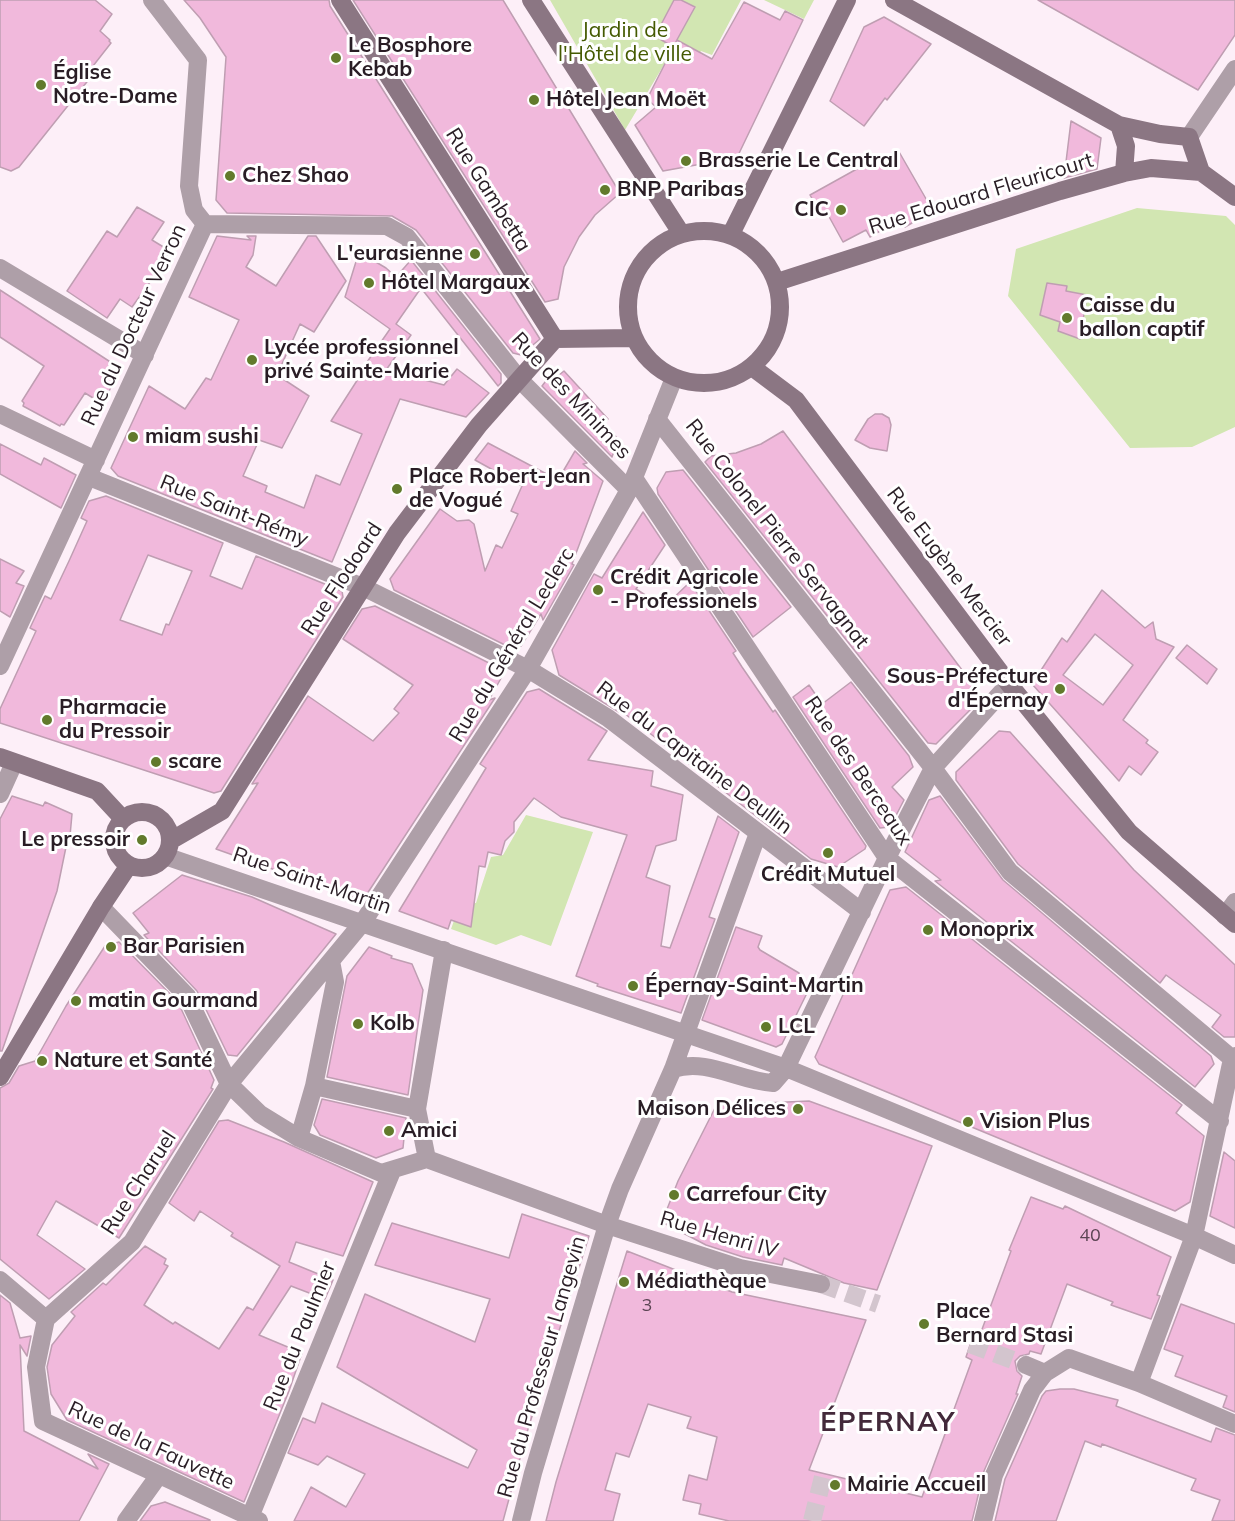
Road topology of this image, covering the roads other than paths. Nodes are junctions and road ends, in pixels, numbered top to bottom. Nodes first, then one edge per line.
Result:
1 (153, 0) edge
2 (340, 0) edge
3 (531, 0) edge
4 (847, 0) edge
5 (894, 0) edge
6 (1235, 69) edge
7 (1119, 125) junction
8 (1190, 137) junction
9 (1201, 172) junction
10 (1124, 173) junction
11 (1235, 197) edge
12 (206, 224) junction
13 (681, 233) junction
14 (731, 234) junction
15 (0, 268) edge
16 (777, 282) junction
17 (634, 338) junction
18 (555, 339) junction
19 (145, 355) junction
20 (752, 367) junction
21 (674, 378) junction
22 (519, 379) junction
23 (0, 414) edge
24 (657, 419) junction
25 (96, 460) junction
26 (88, 477) junction
27 (632, 484) junction
28 (363, 587) junction
29 (0, 666) edge
30 (528, 669) junction
31 (1009, 684) junction
32 (7, 760) edge
33 (933, 768) junction
34 (0, 794) edge
35 (123, 819) junction
36 (758, 833) junction
37 (168, 848) junction
38 (887, 858) junction
39 (129, 865) junction
40 (101, 907) junction
41 (862, 912) junction
42 (1232, 914) edge
43 (363, 922) junction
44 (444, 950) junction
45 (331, 961) junction
46 (685, 1035) junction
47 (1234, 1059) edge
48 (786, 1068) junction
49 (673, 1069) junction
50 (0, 1077) edge
51 (229, 1084) junction
52 (314, 1086) junction
53 (417, 1109) junction
54 (1220, 1121) junction
55 (298, 1138) junction
56 (426, 1159) junction
57 (392, 1171) junction
58 (607, 1225) junction
59 (1194, 1236) junction
60 (1235, 1255) edge
61 (0, 1280) edge
62 (821, 1284) tunnel mouth
63 (46, 1319) junction
64 (1026, 1365) tunnel mouth
65 (1045, 1373) junction
66 (1139, 1383) junction
67 (1235, 1424) edge
68 (159, 1475) junction
69 (254, 1519) edge
70 (126, 1521) edge
71 (521, 1521) edge
72 (983, 1521) edge

1 - 12 street, Rue du Docteur Verron
2 - 18 main road, Rue Gambetta
3 - 13 main road
4 - 14 main road
5 - 7 main road
6 - 8 street
7 - 8 main road
7 - 10 main road
8 - 9 main road
9 - 10 main road, Rue Edouard Fleuricourt
9 - 11 main road
10 - 16 main road, Rue Edouard Fleuricourt
12 - 19 street, Rue du Docteur Verron
12 - 22 street, Rue des Minimes
13 - 14 main road
13 - 17 main road
14 - 16 main road
15 - 19 street
16 - 20 main road
17 - 18 main road
17 - 21 main road
18 - 22 main road, Rue Flodoard
19 - 25 street, Rue du Docteur Verron
20 - 21 main road
20 - 31 main road, Rue Eugène Mercier
21 - 24 street, Rue du Général Leclerc
22 - 27 street, Rue des Minimes
22 - 28 main road, Rue Flodoard
23 - 25 street
24 - 27 street, Rue du Général Leclerc
24 - 33 street, Rue Colonel Pierre Servagnat
25 - 26 street, Rue du Docteur Verron
26 - 28 street, Rue Saint-Rémy
26 - 29 street, Rue du Docteur Verron
27 - 30 street, Rue du Général Leclerc
27 - 38 street, Rue des Berceaux
28 - 30 street, Rue du Capitaine Deullin
28 - 37 main road, Rue Flodoard
30 - 36 street, Rue du Capitaine Deullin
30 - 43 street, Rue du Général Leclerc
31 - 33 street
31 - 42 main road, Rue Eugène Mercier
32 - 34 street
32 - 35 main road
33 - 38 street
33 - 47 street, Rue Colonel Pierre Servagnat
35 - 37 main road
35 - 39 main road
36 - 41 street, Rue du Capitaine Deullin
36 - 46 street, Rue du Professeur Langevin
37 - 39 main road
37 - 43 street, Rue Saint-Martin
38 - 41 street
38 - 54 street, Rue des Berceaux
39 - 40 main road
40 - 50 main road
40 - 51 street
41 - 48 street
43 - 44 street, Rue Saint-Martin
43 - 45 street, Rue du Général Leclerc
44 - 46 street, Rue Saint-Martin
44 - 53 street
45 - 51 street, Rue Charuel
45 - 52 street
46 - 48 street, Rue Saint-Martin
46 - 49 street, Rue du Professeur Langevin
47 - 54 street
48 - 49 street
48 - 59 street, Rue Saint-Martin
49 - 58 street, Rue du Professeur Langevin
51 - 55 street
51 - 63 street, Rue Charuel
52 - 53 street
52 - 55 street
53 - 56 street
54 - 59 street
55 - 57 street
56 - 57 street
56 - 58 street, Rue Henri IV
57 - 69 street, Rue du Paulmier
58 - 62 street, Rue Henri IV
58 - 71 street, Rue du Professeur Langevin
59 - 60 street, Rue Saint-Martin
59 - 66 street
61 - 63 street
63 - 68 street, Rue de la Fauvette
64 - 65 street
65 - 66 street
65 - 72 street
66 - 67 street
68 - 69 street, Rue de la Fauvette
68 - 70 street

